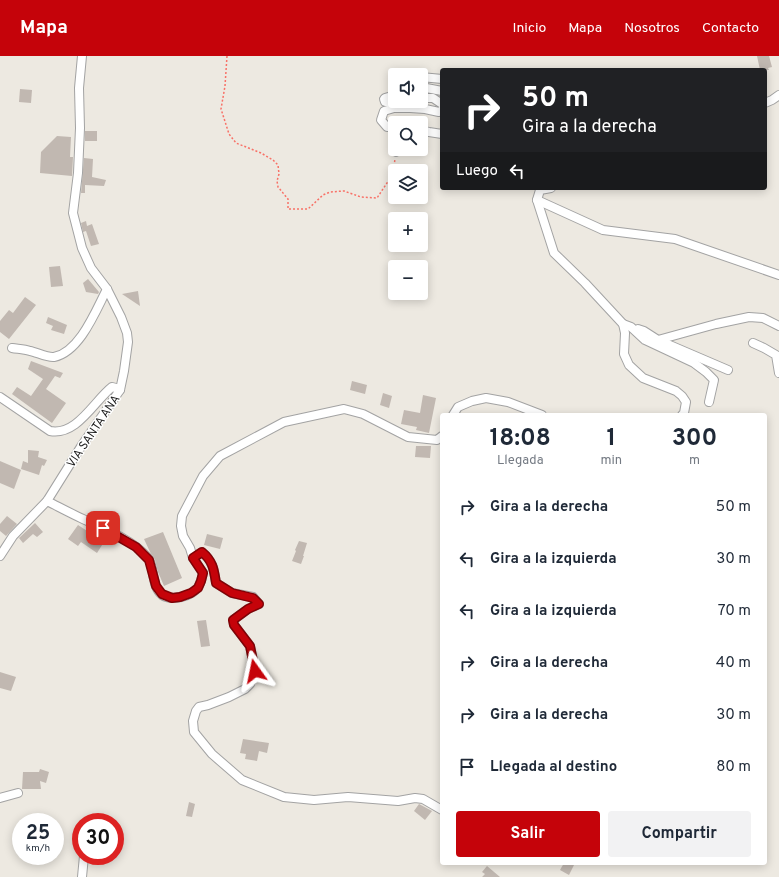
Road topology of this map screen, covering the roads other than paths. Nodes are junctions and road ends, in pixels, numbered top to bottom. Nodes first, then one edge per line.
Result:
1 (82, 56) edge
2 (428, 78) edge
3 (440, 79) edge
4 (428, 88) edge
5 (440, 91) edge
6 (779, 95) edge
7 (428, 98) edge
8 (767, 102) edge
9 (440, 103) edge
10 (440, 108) edge
11 (388, 127) edge
12 (428, 132) edge
13 (440, 134) edge
14 (540, 190) edge
15 (537, 200) junction
16 (779, 275) edge
17 (107, 289) junction
18 (623, 324) junction
19 (779, 326) edge
20 (631, 327) junction
21 (658, 340) junction
22 (753, 343) dead end
23 (12, 348) dead end
24 (728, 370) dead end
25 (779, 373) edge
26 (120, 390) junction
27 (0, 397) edge
28 (709, 402) dead end
29 (454, 413) edge
30 (537, 413) edge
31 (684, 413) edge
32 (440, 438) edge
33 (47, 501) junction
34 (0, 556) edge
35 (193, 558) junction
36 (18, 793) dead end
37 (0, 798) edge
38 (440, 809) edge
39 (83, 865) edge
40 (82, 877) edge

1 - 17 street, VIA SANTA ANA
2 - 3 street
4 - 5 street
6 - 8 street
7 - 9 street
10 - 11 street
12 - 13 street
14 - 15 street
15 - 16 street
15 - 18 street
17 - 23 street
17 - 26 street, VIA SANTA ANA
18 - 20 street
18 - 31 street
19 - 21 street
20 - 21 street
20 - 28 street
21 - 24 street
22 - 25 street
26 - 27 street
26 - 33 street, VIA SANTA ANA
29 - 30 street
32 - 35 street
33 - 34 street, VIA SANTA ANA
33 - 35 street
35 - 38 street
36 - 37 street
39 - 40 street

